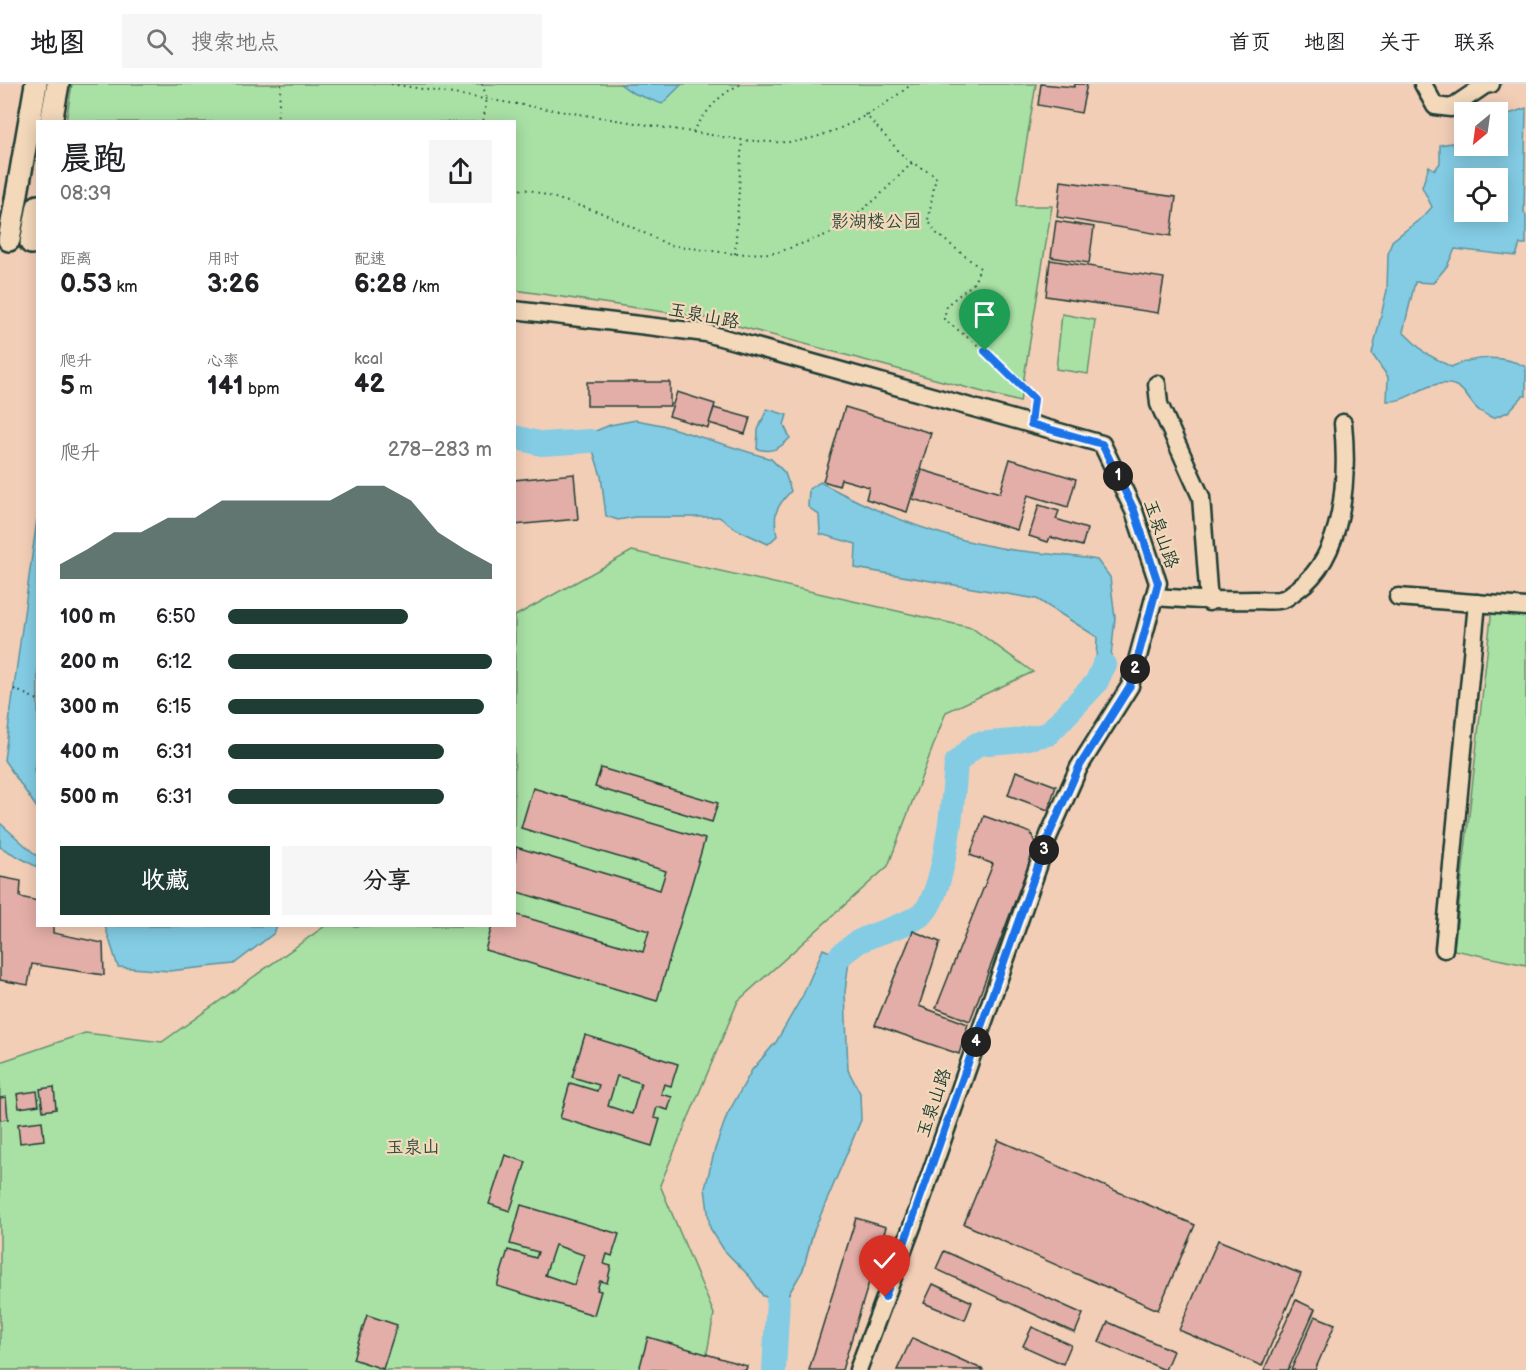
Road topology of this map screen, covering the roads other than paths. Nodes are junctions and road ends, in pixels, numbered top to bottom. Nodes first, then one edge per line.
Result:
1 (36, 84) edge
2 (58, 84) edge
3 (1423, 84) edge
4 (1491, 84) edge
5 (51, 120) edge
6 (36, 224) edge
7 (4, 240) edge
8 (34, 243) edge
9 (516, 310) edge
10 (1157, 384) dead end
11 (1342, 423) dead end
12 (1154, 597) junction
13 (1398, 597) dead end
14 (1209, 602) junction
15 (1477, 603) junction
16 (1526, 607) edge
17 (1444, 949) dead end
18 (858, 1370) edge

1 - 7 main road
2 - 5 main road
3 - 4 street
6 - 8 main road
7 - 8 street
9 - 12 street, 玉泉山路
10 - 14 street
11 - 14 street
12 - 14 street
12 - 18 street, 玉泉山路
13 - 15 street
15 - 16 street
15 - 17 street

